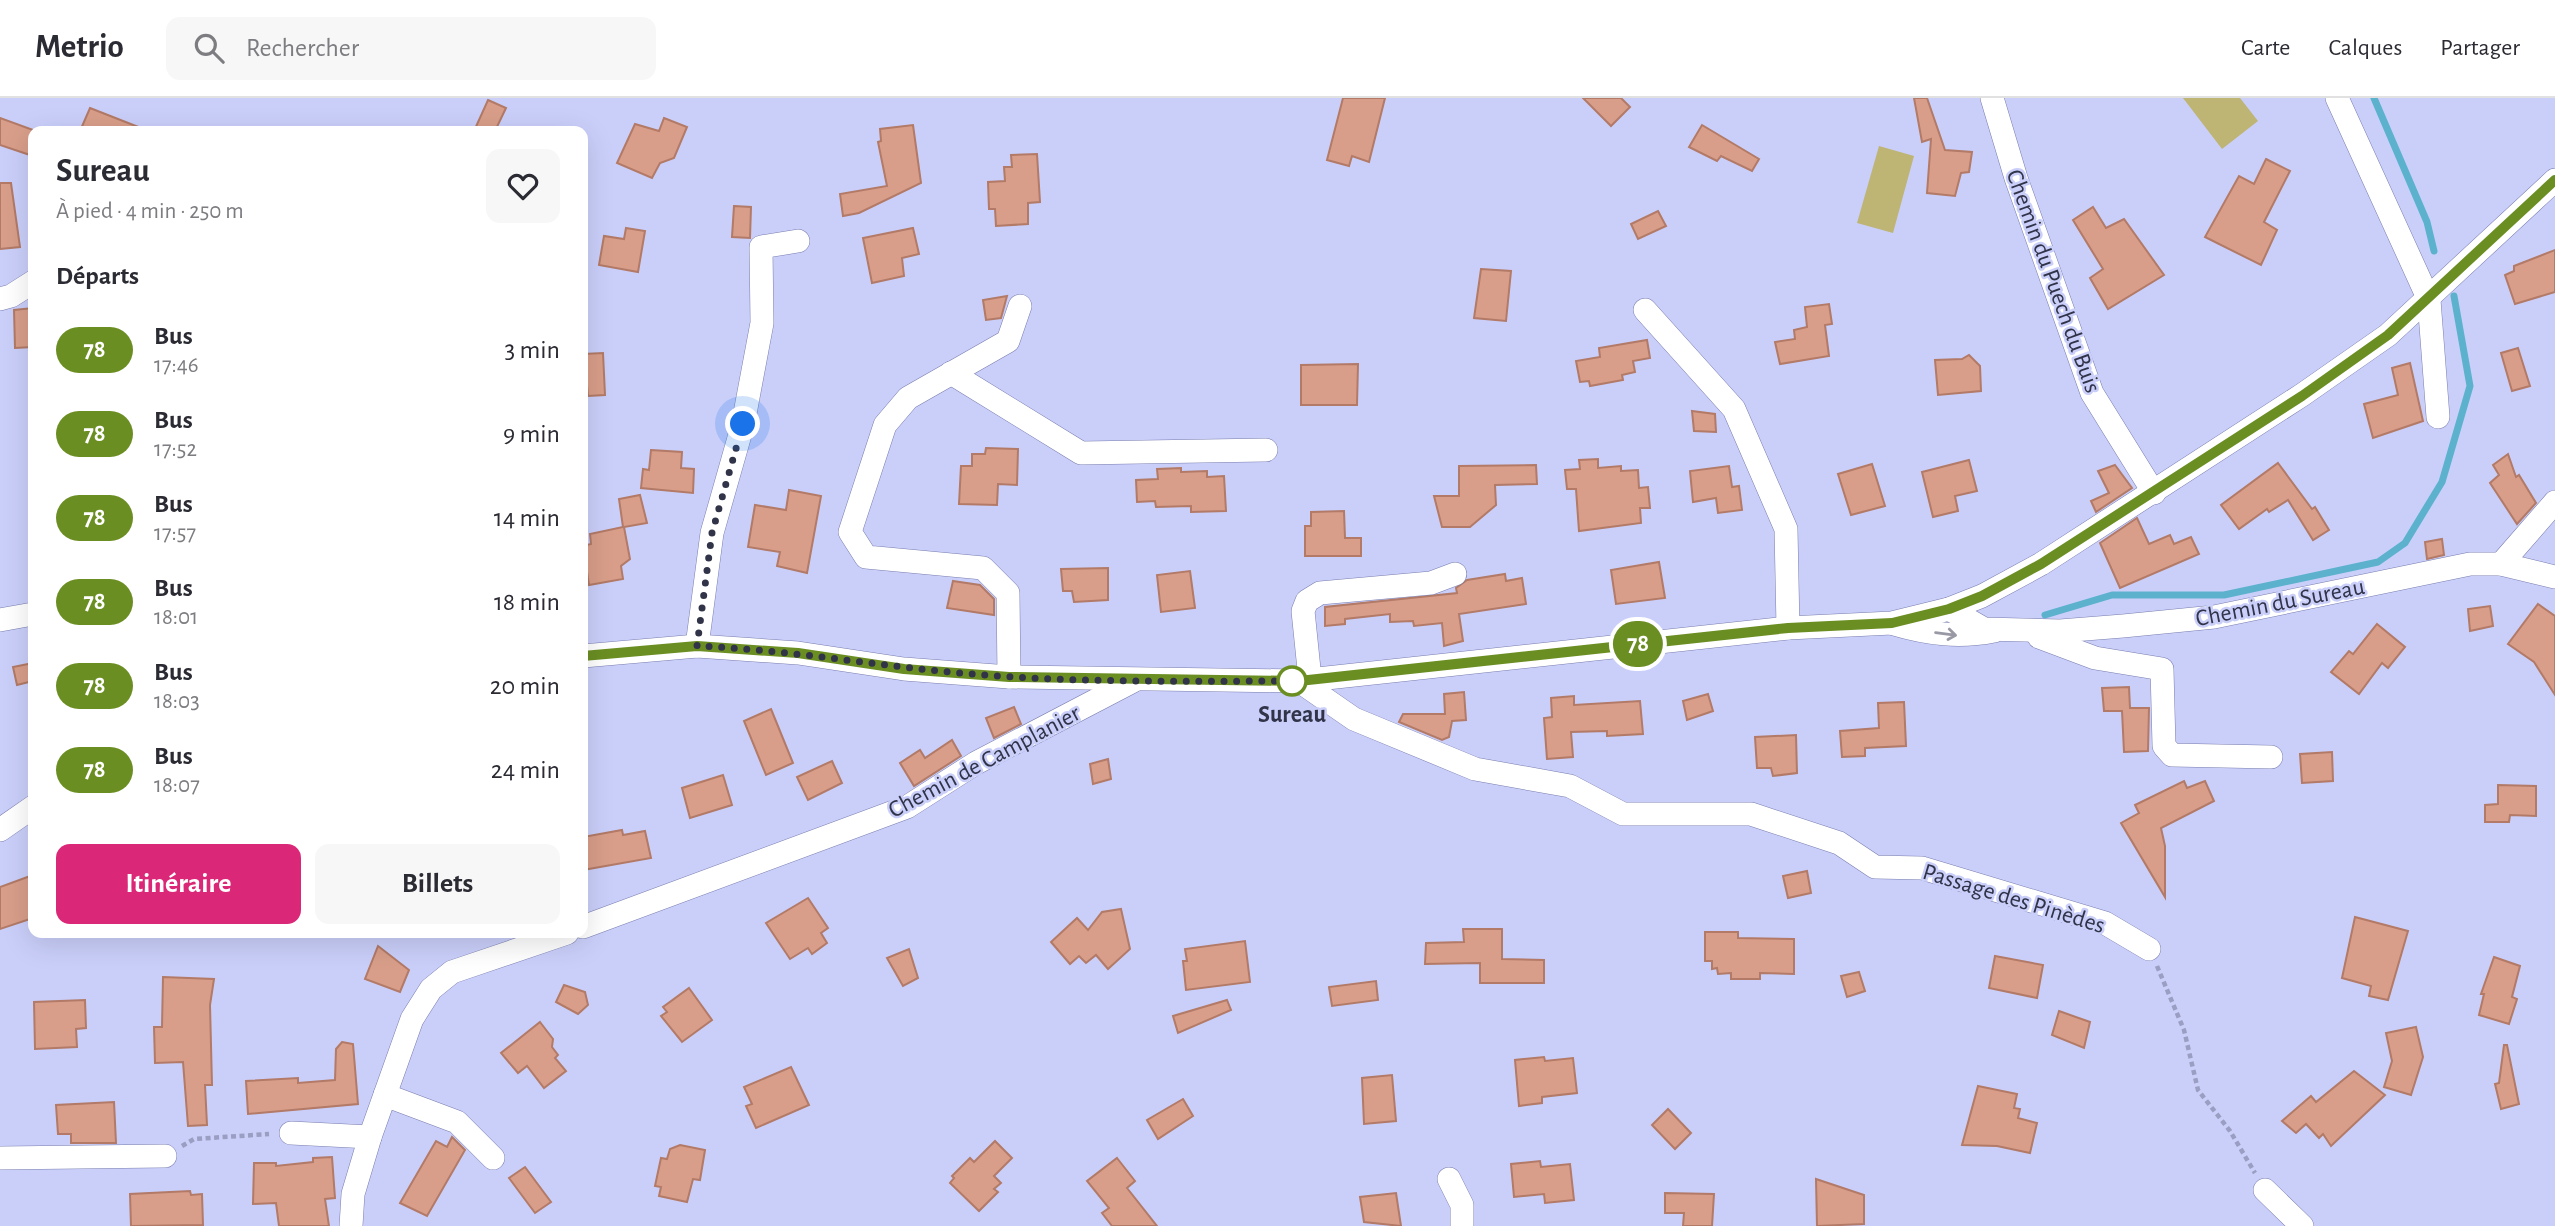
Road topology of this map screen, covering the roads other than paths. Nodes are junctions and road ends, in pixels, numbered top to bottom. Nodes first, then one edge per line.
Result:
1 (1992, 98) edge
2 (2337, 98) edge
3 (2555, 180) edge
4 (798, 241) dead end
5 (2429, 300) junction
6 (1020, 306) dead end
7 (1645, 310) dead end
8 (951, 373) junction
9 (2438, 417) dead end
10 (1266, 450) dead end
11 (2154, 494) junction
12 (2555, 502) edge
13 (2501, 564) junction
14 (1455, 574) dead end
15 (2555, 577) edge
16 (1982, 596) junction
17 (1949, 609) junction
18 (28, 615) edge
19 (0, 620) edge
20 (1892, 623) junction
21 (1788, 628) junction
22 (2012, 630) junction
23 (697, 646) junction
24 (588, 656) edge
25 (1009, 677) junction
26 (1136, 680) junction
27 (1304, 680) junction
28 (2271, 757) dead end
29 (28, 810) edge
30 (0, 830) edge
31 (588, 925) edge
32 (552, 938) edge
33 (2149, 949) road end
34 (385, 1095) junction
35 (291, 1133) road end
36 (370, 1137) junction
37 (165, 1156) dead end
38 (0, 1158) edge
39 (493, 1158) dead end
40 (1449, 1180) dead end
41 (2265, 1189) road end
42 (351, 1226) edge
43 (1462, 1226) edge
44 (2302, 1226) edge

1 - 11 street, Chemin du Puech du Buis
2 - 5 street
3 - 5 street, Chemin de Camplanier
4 - 23 street
5 - 9 street
5 - 11 street, Chemin de Camplanier
6 - 8 street
7 - 21 street
8 - 10 street
8 - 25 street
11 - 16 street, Chemin de Camplanier
12 - 13 street
13 - 15 street, Chemin du Sureau
13 - 22 street, Chemin du Sureau
14 - 27 street
16 - 17 street, Chemin de Camplanier
16 - 22 street
17 - 20 street, Chemin de Camplanier
17 - 22 street, Chemin du Sureau
18 - 19 street
20 - 21 street, Chemin de Camplanier
20 -> 22 street, Chemin du Sureau
21 - 27 street, Chemin de Camplanier
22 - 28 street
23 - 24 street
23 - 25 street
25 - 26 street
26 - 27 street, Chemin de Camplanier
26 - 31 street, Chemin de Camplanier
27 - 33 street, Passage des Pinèdes
29 - 30 street
32 - 34 street
34 - 36 street
34 - 39 street
35 - 36 street
36 - 42 street
37 - 38 street
40 - 43 street
41 - 44 street

